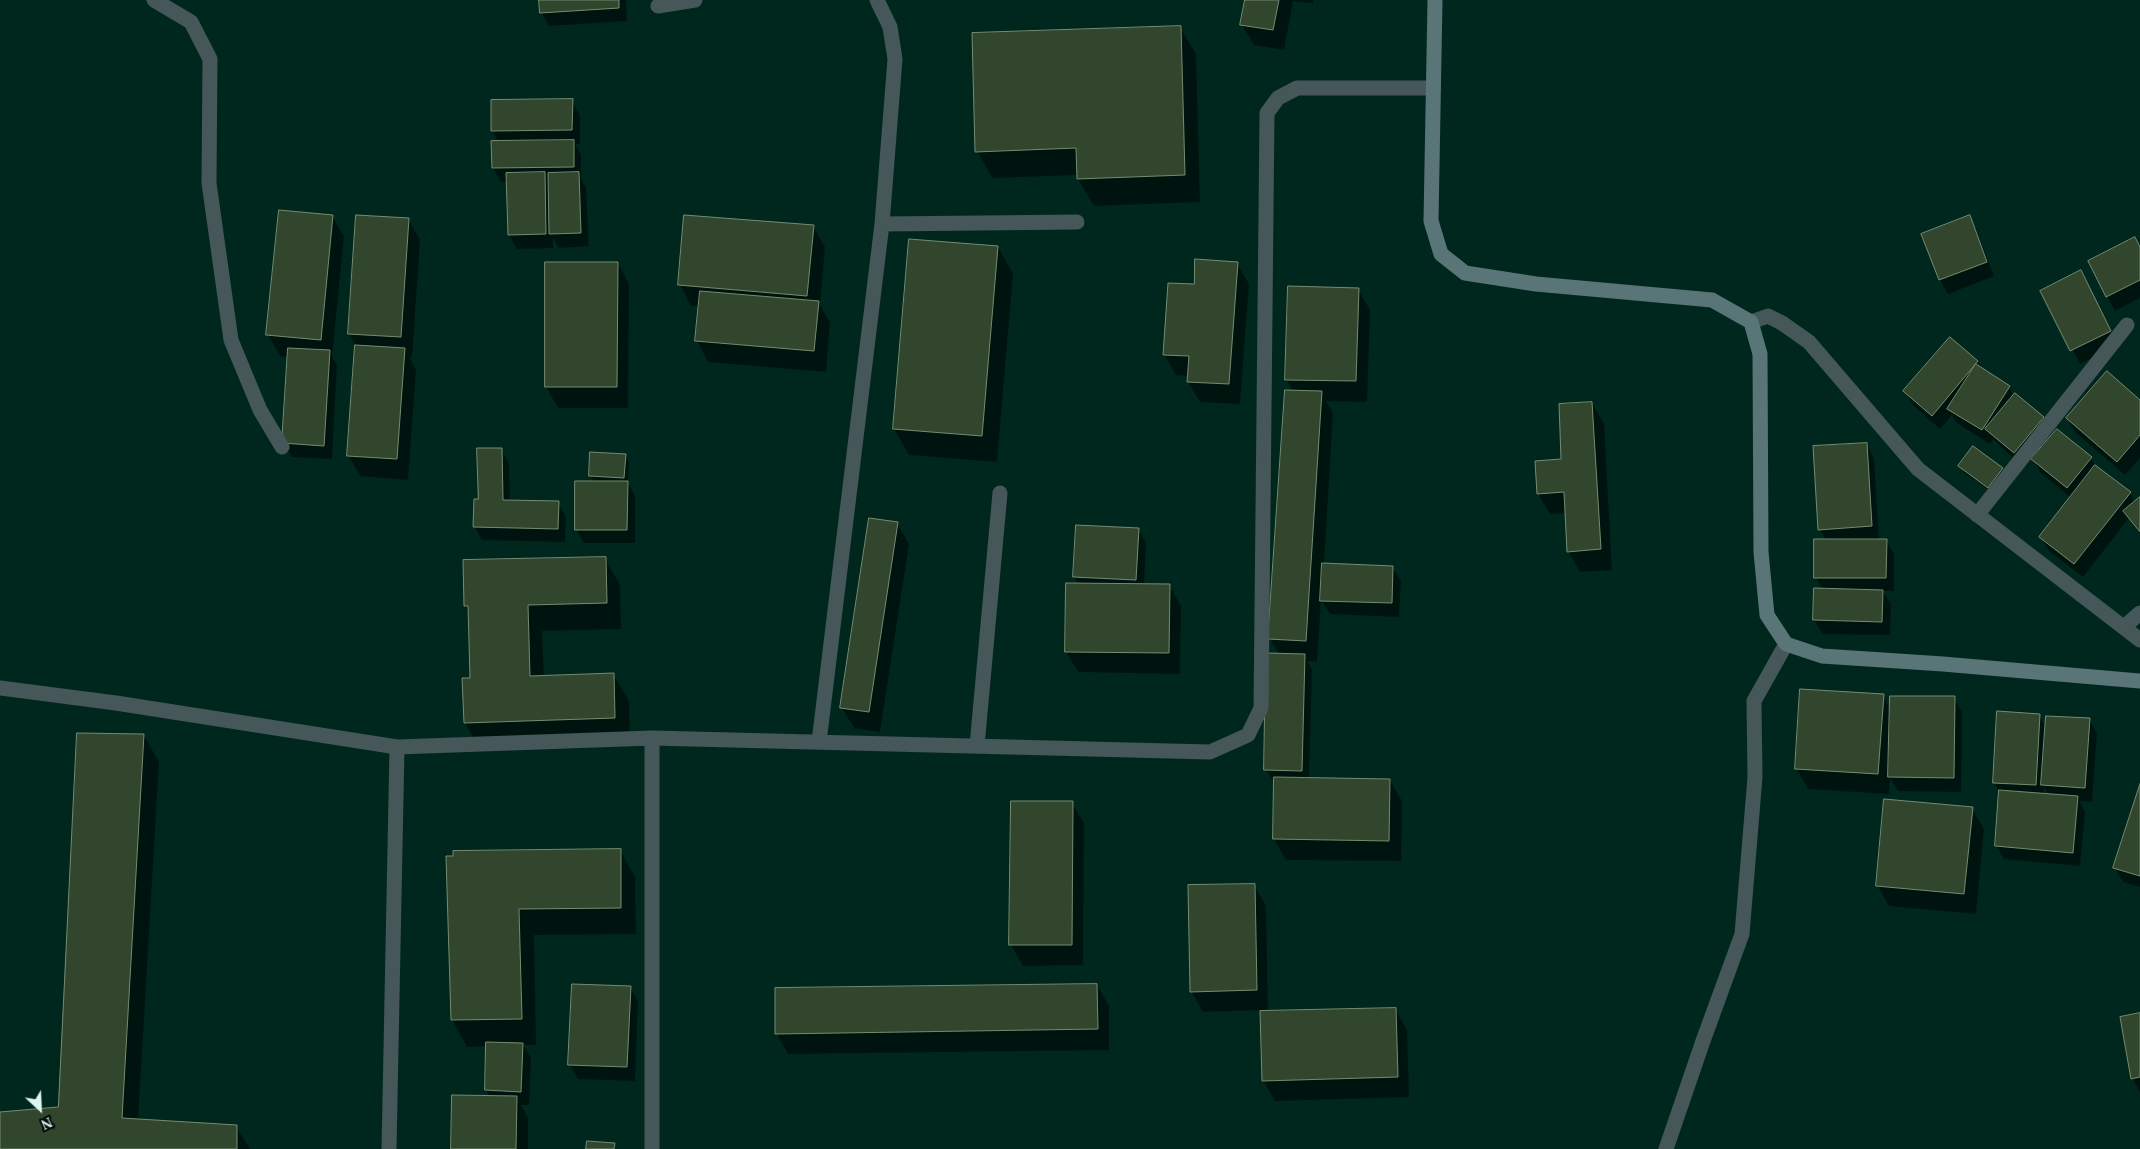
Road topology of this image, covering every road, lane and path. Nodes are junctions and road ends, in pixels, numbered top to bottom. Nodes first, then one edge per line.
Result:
1 (154, 0) edge
2 (695, 0) edge
3 (877, 0) edge
4 (1435, 0) edge
5 (658, 6) dead end
6 (1433, 88) junction
7 (1077, 222) dead end
8 (882, 224) junction
9 (1751, 322) junction
10 (2127, 325) dead end
11 (282, 447) dead end
12 (1000, 492) dead end
13 (1977, 515) junction
14 (2140, 613) edge
15 (2124, 627) junction
16 (2140, 640) edge
17 (1786, 644) junction
18 (2140, 681) edge
19 (0, 688) edge
20 (652, 738) junction
21 (819, 742) junction
22 (977, 746) junction
23 (397, 747) junction
24 (389, 1149) edge
25 (652, 1149) edge
26 (1666, 1149) edge

1 - 11 street
2 - 5 street
3 - 8 street
4 - 6 street
6 - 9 street
6 - 22 street
7 - 8 street
8 - 21 street
9 - 13 street
9 - 17 street
10 - 13 street
12 - 22 street
13 - 15 street
14 - 15 street
15 - 16 street
17 - 18 street
17 - 26 street
19 - 23 street
20 - 21 street
20 - 23 street
20 - 25 street
21 - 22 street
23 - 24 street

